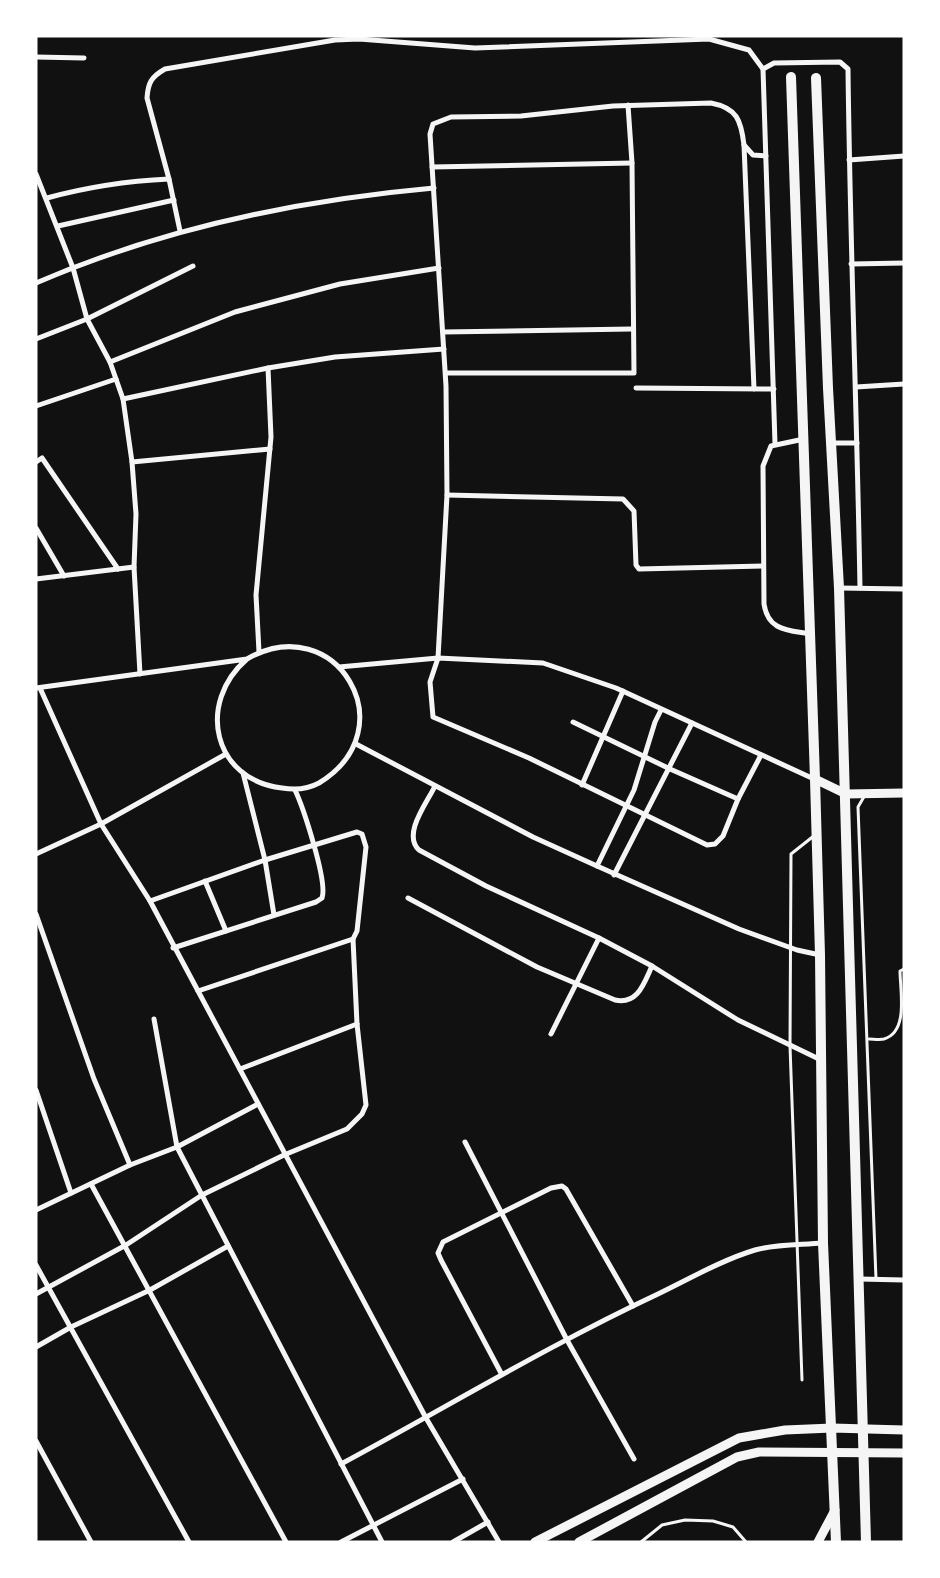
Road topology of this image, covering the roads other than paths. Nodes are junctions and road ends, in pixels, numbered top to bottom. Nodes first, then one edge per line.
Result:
1 (36, 57) edge
2 (84, 58) dead end
3 (763, 69) junction
4 (791, 78) dead end
5 (816, 78) dead end
6 (628, 105) junction
7 (744, 145) junction
8 (766, 156) junction
9 (904, 156) edge
10 (849, 160) junction
11 (632, 163) junction
12 (432, 167) junction
13 (36, 174) edge
14 (169, 179) junction
15 (434, 188) junction
16 (47, 198) junction
17 (174, 200) junction
18 (58, 226) junction
19 (180, 232) junction
20 (904, 263) edge
21 (851, 264) junction
22 (193, 266) dead end
23 (73, 268) junction
24 (438, 268) junction
25 (36, 283) edge
26 (86, 319) junction
27 (632, 329) junction
28 (443, 332) junction
29 (36, 339) edge
30 (444, 349) junction
31 (110, 362) junction
32 (268, 368) junction
33 (446, 373) junction
34 (116, 378) junction
35 (904, 384) edge
36 (856, 387) junction
37 (636, 388) dead end
38 (754, 389) junction
39 (774, 389) junction
40 (122, 399) junction
41 (36, 406) edge
42 (805, 439) junction
43 (831, 443) junction
44 (857, 443) junction
45 (774, 444) junction
46 (270, 449) junction
47 (36, 462) edge
48 (132, 462) junction
49 (447, 495) junction
50 (36, 528) edge
51 (763, 566) junction
52 (134, 567) junction
53 (118, 569) junction
54 (64, 576) junction
55 (36, 579) edge
56 (840, 588) junction
57 (860, 588) junction
58 (904, 589) edge
59 (811, 634) junction
60 (259, 652) junction
61 (438, 658) junction
62 (247, 659) junction
63 (339, 667) junction
64 (140, 674) junction
65 (38, 688) edge
66 (622, 691) junction
67 (661, 710) junction
68 (573, 722) dead end
69 (692, 723) junction
70 (602, 736) junction
71 (356, 744) junction
72 (226, 754) junction
73 (761, 755) junction
74 (645, 757) junction
75 (670, 769) junction
76 (243, 773) junction
77 (815, 779) junction
78 (582, 784) junction
79 (435, 786) junction
80 (295, 790) junction
81 (904, 793) edge
82 (846, 794) junction
83 (866, 794) junction
84 (738, 799) junction
85 (625, 807) junction
86 (645, 816) junction
87 (101, 824) junction
88 (817, 833) junction
89 (313, 844) junction
90 (36, 854) edge
91 (265, 860) junction
92 (597, 866) junction
93 (614, 875) junction
94 (205, 881) junction
95 (408, 898) dead end
96 (150, 902) junction
97 (36, 914) edge
98 (274, 915) junction
99 (226, 931) junction
100 (599, 938) junction
101 (353, 939) junction
102 (173, 948) junction
103 (789, 948) junction
104 (820, 955) junction
105 (652, 966) junction
106 (904, 970) edge
107 (576, 985) junction
108 (198, 991) junction
109 (154, 1019) dead end
110 (357, 1024) junction
111 (551, 1034) dead end
112 (869, 1039) junction
113 (790, 1046) junction
114 (821, 1060) junction
115 (240, 1069) junction
116 (36, 1090) edge
117 (258, 1104) junction
118 (465, 1142) dead end
119 (178, 1147) junction
120 (284, 1155) junction
121 (130, 1165) junction
122 (92, 1184) junction
123 (71, 1193) junction
124 (202, 1195) junction
125 (36, 1210) edge
126 (502, 1214) junction
127 (822, 1243) junction
128 (126, 1245) junction
129 (798, 1245) junction
130 (228, 1246) junction
131 (36, 1264) edge
132 (859, 1279) junction
133 (876, 1280) junction
134 (904, 1280) edge
135 (48, 1287) junction
136 (150, 1290) junction
137 (36, 1294) edge
138 (633, 1306) junction
139 (71, 1327) junction
140 (567, 1340) junction
141 (36, 1347) edge
142 (501, 1373) junction
143 (802, 1380) dead end
144 (426, 1418) junction
145 (832, 1428) junction
146 (863, 1430) junction
147 (904, 1430) edge
148 (36, 1441) edge
149 (864, 1453) junction
150 (904, 1453) edge
151 (834, 1454) junction
152 (634, 1459) dead end
153 (341, 1464) junction
154 (463, 1479) junction
155 (835, 1510) junction
156 (488, 1522) junction
157 (373, 1524) junction
158 (91, 1542) edge
159 (189, 1542) edge
160 (286, 1542) edge
161 (341, 1542) edge
162 (382, 1542) edge
163 (453, 1542) edge
164 (499, 1542) edge
165 (535, 1542) edge
166 (578, 1542) edge
167 (641, 1542) edge
168 (746, 1542) edge
169 (818, 1542) edge
170 (836, 1542) edge
171 (866, 1542) edge

1 - 2 street
3 - 8 street
3 - 10 street
3 - 14 street
4 - 42 main road
5 - 43 main road
6 - 7 street
6 - 11 street
6 - 12 street
7 - 8 street
7 - 38 street
8 - 39 street
9 - 10 street
10 - 21 street
11 - 12 street
11 - 27 street
12 - 15 street
13 - 16 street
14 - 16 street
14 - 17 street
15 - 19 street
15 - 24 street
16 - 18 street
17 - 18 street
17 - 19 street
18 - 23 street
19 - 23 street
20 - 21 street
21 - 36 street
22 - 26 street
23 - 25 street
23 - 26 street
24 - 28 street
24 - 31 street
26 - 29 street
26 - 31 street
27 - 28 street
27 - 33 street
28 - 30 street
30 - 32 street
30 - 33 street
31 - 34 street
32 - 40 street
32 - 46 street
33 - 49 street
34 - 40 street
34 - 41 street
35 - 36 street
36 - 44 street
37 - 38 street
38 - 39 street
39 - 45 street
40 - 48 street
42 - 45 street
42 - 59 main road
43 - 44 street
43 - 56 main road
44 - 57 street
45 - 51 street
46 - 48 street
46 - 60 street
47 - 53 street
48 - 52 street
49 - 51 street
49 - 61 street
50 - 54 street
51 - 59 street
52 - 53 street
52 - 64 street
53 - 54 street
54 - 55 street
56 - 57 street
56 - 82 main road
57 - 58 street
59 - 77 main road
60 - 62 street
60 - 63 street
61 - 63 street
61 - 66 street
61 - 78 street
62 - 64 street
62 - 72 street
63 - 71 street
64 - 65 street
65 - 87 street
66 - 67 street
66 - 70 street
67 - 69 street
67 - 74 street
68 - 70 street
69 - 73 street
69 - 75 street
70 - 74 street
70 - 78 street
71 - 79 street
71 - 80 street
72 - 76 street
72 - 87 street
73 - 77 street
73 - 84 street
74 - 75 street
74 - 85 street
75 - 84 street
75 - 86 street
76 - 80 street
76 - 91 street
77 - 82 street
77 - 88 main road
78 - 85 street
79 - 92 street
79 - 100 street
80 - 89 street
81 - 83 street
82 - 83 street
82 - 132 main road
83 - 112 lane
84 - 86 street
85 - 86 street
85 - 92 street
86 - 93 street
87 - 90 street
87 - 96 street
88 - 103 lane
88 - 104 main road
89 - 91 street
89 - 98 street
89 - 101 street
91 - 94 street
91 - 98 street
92 - 93 street
93 - 103 street
94 - 96 street
94 - 99 street
95 - 107 street
96 - 102 street
97 - 121 street
98 - 99 street
99 - 102 street
100 - 105 street
100 - 107 street
101 - 108 street
101 - 110 street
102 - 108 street
103 - 104 street
103 - 113 lane
104 - 114 main road
105 - 107 street
105 - 113 street
106 - 112 lane
107 - 111 street
108 - 115 street
109 - 119 street
110 - 115 street
110 - 120 street
112 - 133 lane
113 - 114 street
113 - 129 lane
114 - 127 main road
115 - 117 street
116 - 123 street
117 - 119 street
117 - 120 street
118 - 126 street
119 - 121 street
119 - 124 street
120 - 124 street
120 - 144 street
121 - 122 street
122 - 123 street
122 - 128 street
123 - 125 street
124 - 128 street
124 - 130 street
126 - 138 street
126 - 140 street
126 - 142 street
127 - 129 street
127 - 145 main road
128 - 135 street
128 - 136 street
129 - 138 street
129 - 143 lane
130 - 136 street
130 - 153 street
131 - 135 street
132 - 133 street
132 - 146 main road
133 - 134 street
135 - 137 street
135 - 139 street
136 - 139 street
136 - 160 street
138 - 140 street
139 - 141 street
139 - 159 street
140 - 142 street
140 - 152 street
142 - 144 street
144 - 153 street
144 - 154 street
145 - 146 street
145 - 151 main road
145 - 165 street
146 - 147 street
146 - 149 main road
148 - 158 street
149 - 150 street
149 - 151 street
149 - 171 main road
151 - 155 main road
151 - 166 street
153 - 157 street
154 - 156 street
154 - 157 street
155 - 169 street
155 - 170 main road
156 - 163 street
156 - 164 street
157 - 161 street
157 - 162 street
167 - 168 lane

